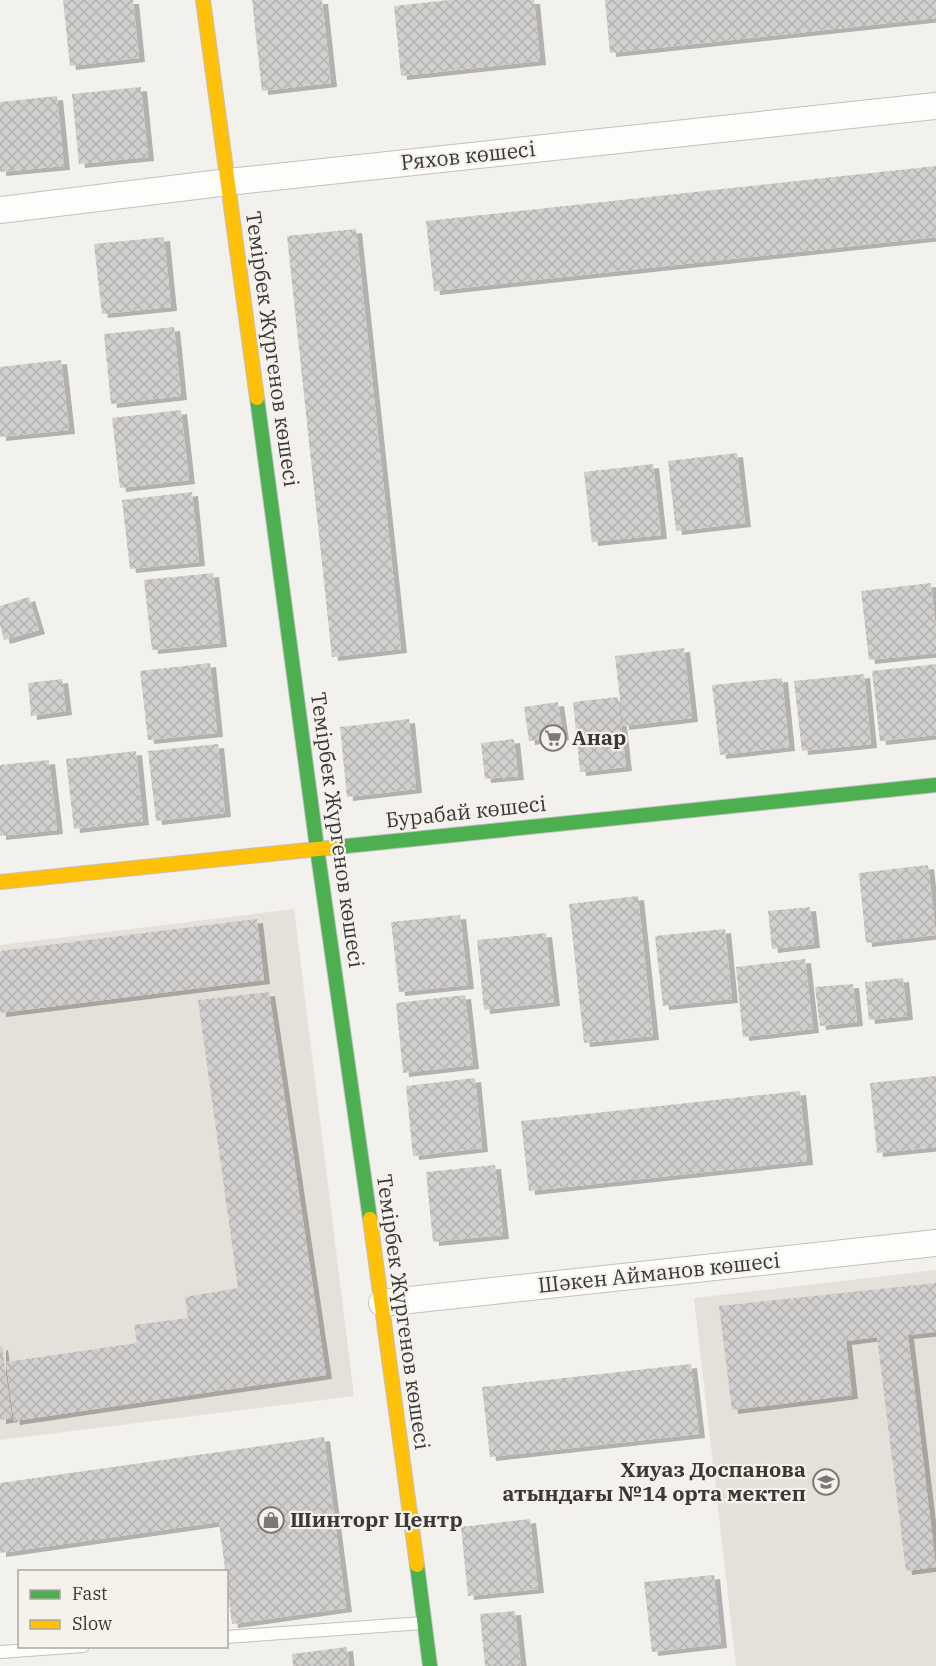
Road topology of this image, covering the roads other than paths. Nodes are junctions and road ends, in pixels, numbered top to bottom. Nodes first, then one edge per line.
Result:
1 (203, 0) edge
2 (936, 106) edge
3 (228, 182) junction
4 (0, 210) edge
5 (936, 785) edge
6 (317, 848) junction
7 (0, 882) edge
8 (936, 1243) edge
9 (382, 1303) junction
10 (424, 1623) junction
11 (228, 1637) edge
12 (66, 1648) edge
13 (0, 1652) edge
14 (430, 1666) edge

1 - 3 street, Темірбек Жүргенов көшесі
2 - 3 street, Ряхов көшесі
3 - 4 street, Ряхов көшесі
3 - 6 street, Темірбек Жүргенов көшесі
5 - 6 street, Бурабай көшесі
6 - 7 street, Бурабай көшесі
6 - 9 street, Темірбек Жүргенов көшесі
8 - 9 street, Шәкен Айманов көшесі
9 - 10 street, Темірбек Жүргенов көшесі
10 - 11 lane
10 - 14 street, Темірбек Жүргенов көшесі
12 - 13 lane

